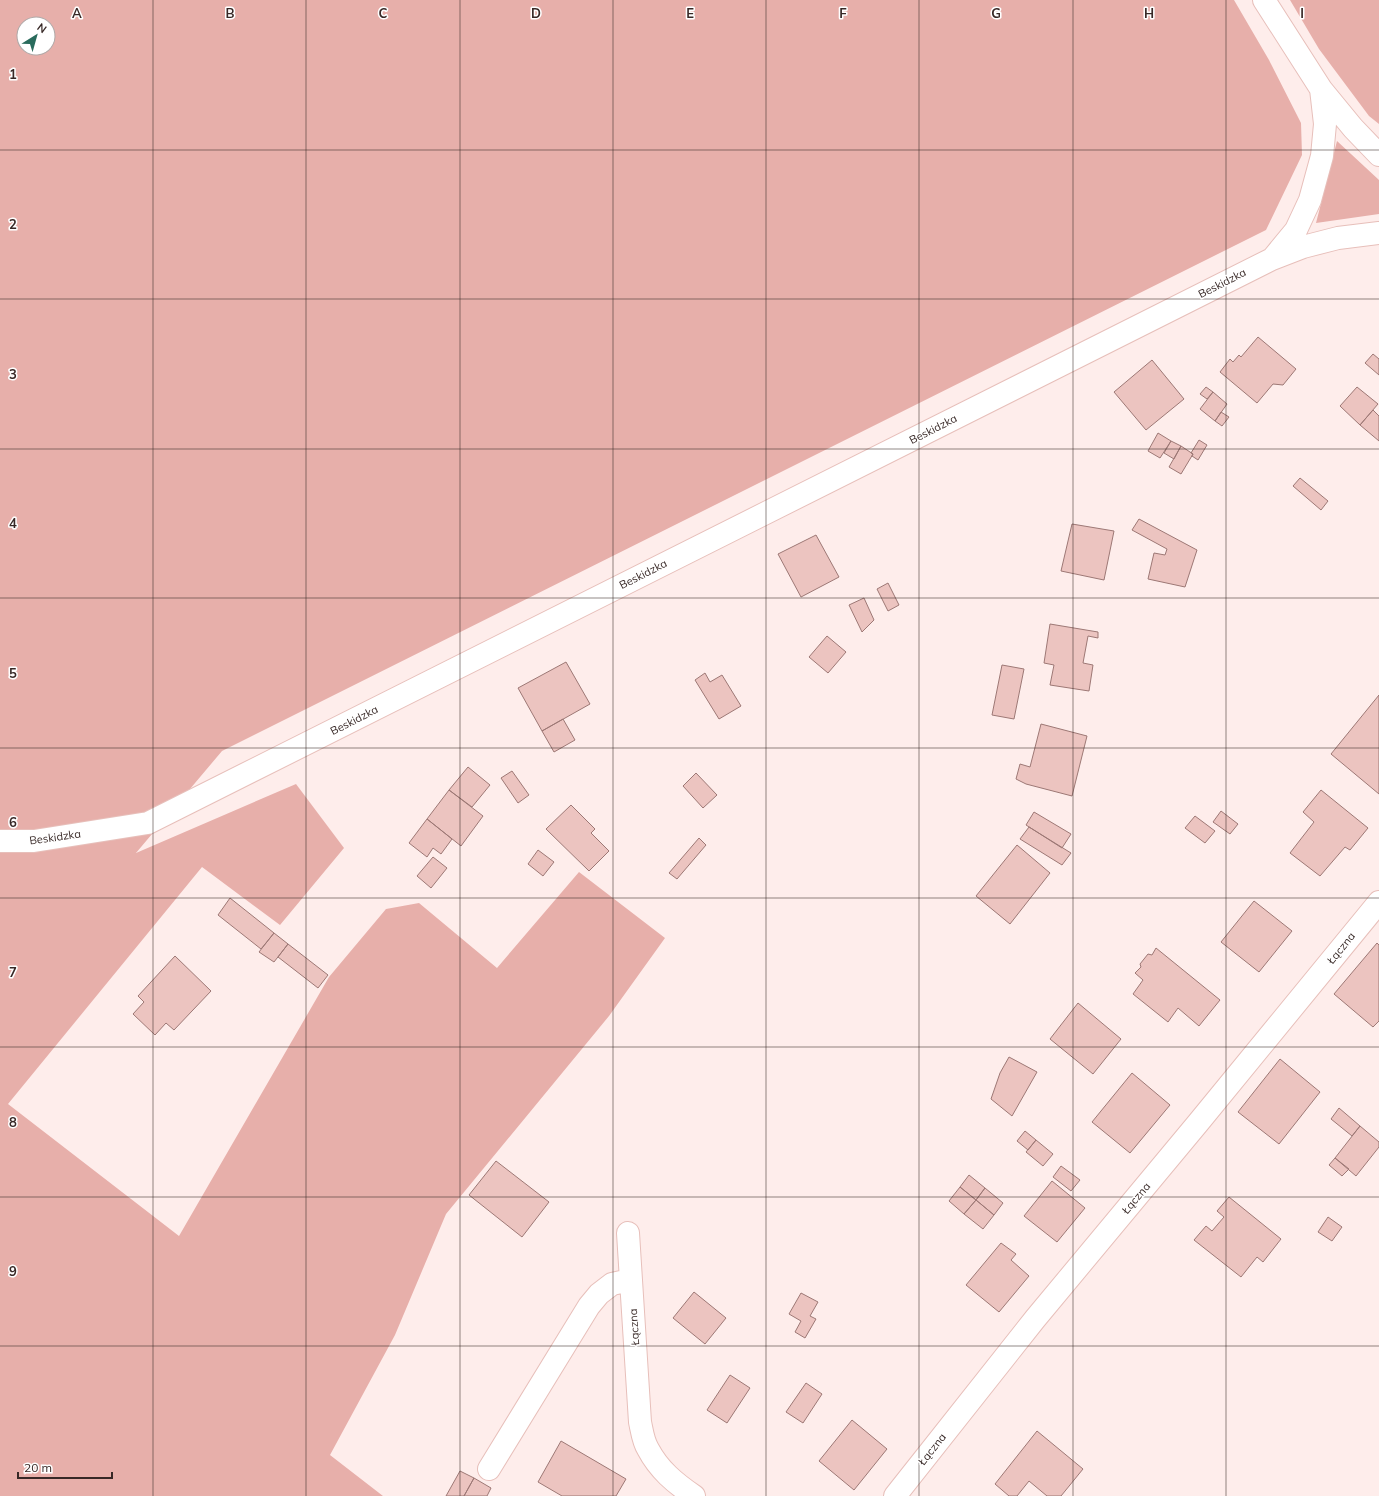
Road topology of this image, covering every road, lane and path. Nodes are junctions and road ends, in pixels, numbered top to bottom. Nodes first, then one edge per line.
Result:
1 (1264, 0) edge
2 (1321, 89) junction
3 (1379, 155) edge
4 (1379, 233) edge
5 (1272, 258) junction
6 (0, 841) edge
7 (1379, 902) edge
8 (628, 1233) dead end
9 (630, 1280) junction
10 (489, 1469) dead end
11 (694, 1496) edge
12 (895, 1496) edge

1 - 2 street, Beskidzka
2 - 3 street, Beskidzka
2 - 5 street, Beskidzka
4 - 5 street, Beskidzka
5 - 6 street, Beskidzka
7 - 12 street, Łączna
8 - 9 street, Łączna
9 - 10 street
9 - 11 street, Łączna

